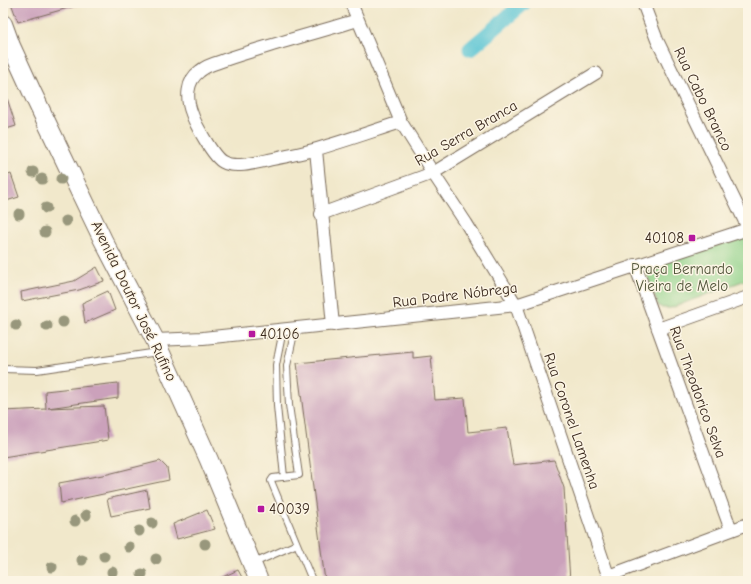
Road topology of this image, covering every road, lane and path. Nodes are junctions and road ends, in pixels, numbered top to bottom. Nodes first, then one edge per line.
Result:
1 (351, 3) edge
2 (643, 3) edge
3 (358, 20) junction
4 (3, 24) edge
5 (7, 46) edge
6 (596, 73) dead end
7 (401, 122) junction
8 (316, 150) junction
9 (433, 173) junction
10 (322, 214) junction
11 (748, 229) edge
12 (635, 265) junction
13 (748, 297) edge
14 (516, 305) junction
15 (333, 325) junction
16 (658, 328) junction
17 (289, 329) junction
18 (157, 346) junction
19 (276, 365) junction
20 (288, 366) junction
21 (3, 368) edge
22 (277, 406) junction
23 (289, 406) junction
24 (294, 440) junction
25 (281, 442) junction
26 (284, 477) junction
27 (748, 524) edge
28 (731, 530) junction
29 (297, 544) junction
30 (252, 564) junction
31 (609, 578) edge
32 (312, 580) edge
33 (259, 581) edge

1 - 3 street, Rua Coronel Lamenha
2 - 11 street, Rua Cabo Branco
3 - 7 street, Rua Coronel Lamenha
3 - 8 street
4 - 5 main road, Avenida Doutor José Rufino
5 - 18 main road, Avenida Doutor José Rufino
6 - 9 street, Rua Serra Branca
7 - 8 street
7 - 9 street, Rua Coronel Lamenha
8 - 10 street
9 - 10 street, Rua Serra Branca
9 - 14 street, Rua Coronel Lamenha
10 - 15 street
11 - 12 street, Rua Padre Nóbrega
12 - 14 street, Rua Padre Nóbrega
12 - 16 street, Rua Theodorico Selva
13 - 16 street
14 - 15 street, Rua Padre Nóbrega
14 - 31 street, Rua Coronel Lamenha
15 - 17 street, Rua Padre Nóbrega
16 - 28 street, Rua Theodorico Selva
17 - 18 street, Rua Padre Nóbrega
17 - 19 lane
17 - 20 lane
18 - 21 lane
18 - 30 main road, Avenida Doutor José Rufino
19 - 20 lane
19 - 22 lane
20 - 23 lane
22 - 23 lane
22 - 25 lane
23 - 24 lane
24 - 25 lane
24 - 26 lane
25 - 26 lane
26 - 29 lane
27 - 28 street
28 - 31 street
29 - 30 lane
29 - 32 lane
30 - 33 main road, Avenida Doutor José Rufino

